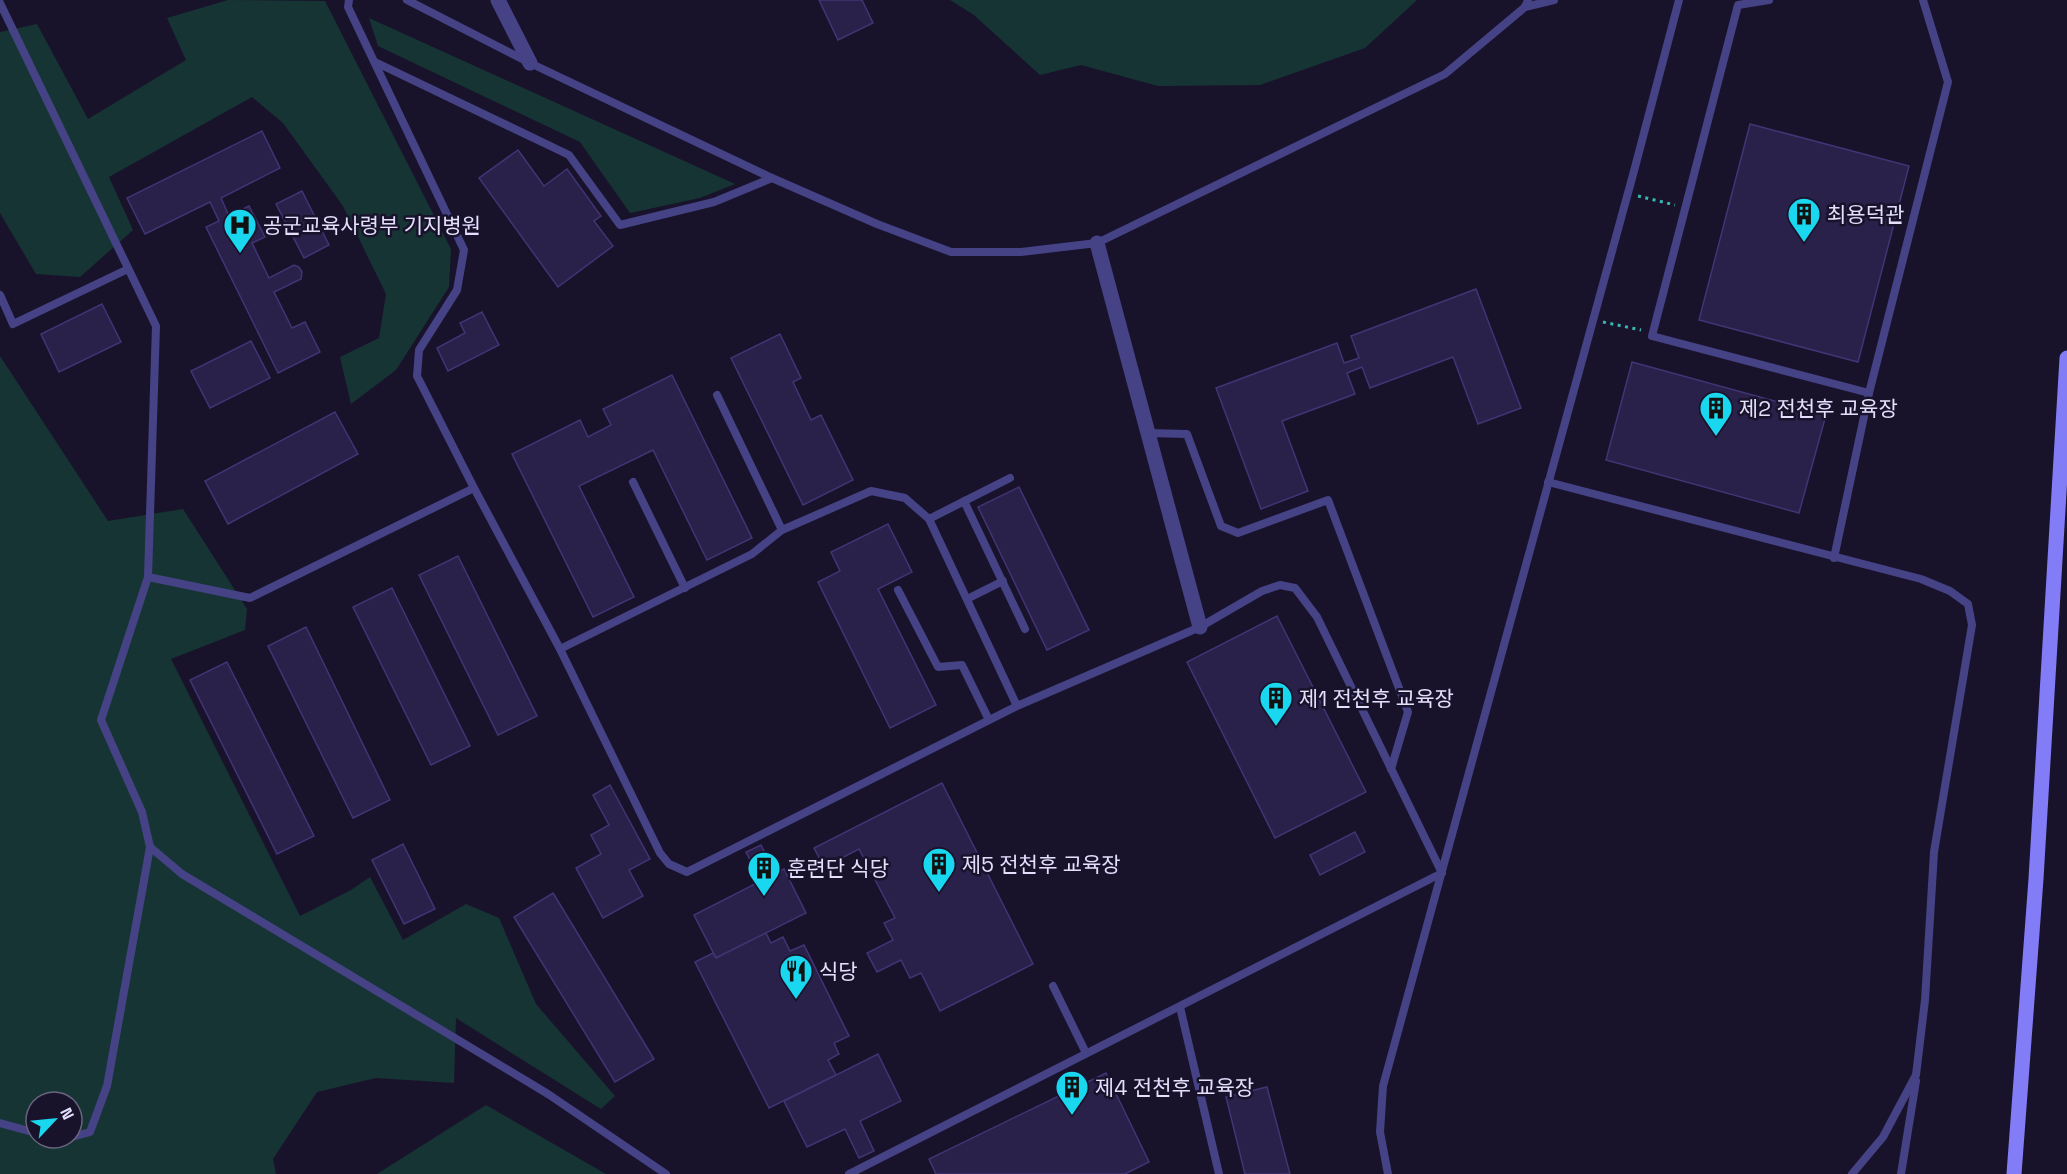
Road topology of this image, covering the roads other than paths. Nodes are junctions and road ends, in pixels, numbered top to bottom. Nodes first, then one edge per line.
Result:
1 (349, 0) edge
2 (407, 0) edge
3 (498, 0) edge
4 (1554, 0) edge
5 (1679, 0) edge
6 (1769, 0) edge
7 (1923, 0) edge
8 (0, 3) edge
9 (1526, 4) edge
10 (375, 62) junction
11 (530, 63) junction
12 (772, 178) junction
13 (1097, 243) junction
14 (128, 269) junction
15 (0, 295) edge
16 (2067, 358) edge
17 (1869, 393) junction
18 (717, 395) dead end
19 (1148, 433) junction
20 (1010, 478) dead end
21 (633, 482) dead end
22 (1548, 482) junction
23 (474, 488) junction
24 (964, 501) junction
25 (928, 519) junction
26 (782, 530) junction
27 (1834, 558) junction
28 (148, 578) junction
29 (1003, 581) junction
30 (685, 588) junction
31 (898, 590) dead end
32 (967, 599) junction
33 (1200, 627) junction
34 (1025, 629) dead end
35 (561, 649) junction
36 (1017, 706) junction
37 (989, 720) junction
38 (1391, 769) junction
39 (150, 847) junction
40 (1443, 873) junction
41 (1053, 986) dead end
42 (1180, 1007) junction
43 (1086, 1053) junction
44 (1916, 1075) junction
45 (0, 1123) edge
46 (24, 1130) edge
47 (84, 1134) edge
48 (861, 1171) edge
49 (666, 1174) edge
50 (849, 1174) edge
51 (1219, 1174) edge
52 (1388, 1174) edge
53 (1852, 1174) edge
54 (1901, 1174) edge
55 (2014, 1174) edge

1 - 10 lane
2 - 11 lane
3 - 11 street
4 - 9 lane
5 - 22 lane
6 - 17 lane
7 - 17 lane
8 - 14 lane
9 - 13 lane
10 - 12 lane
10 - 23 lane
11 - 12 lane
12 - 13 lane
13 - 19 street
14 - 15 lane
14 - 28 lane
16 - 55 main road
17 - 27 lane
18 - 26 lane
19 - 33 street
19 - 38 lane
20 - 24 lane
21 - 30 lane
22 - 27 lane
22 - 40 lane
23 - 28 lane
23 - 35 lane
24 - 25 lane
24 - 29 lane
25 - 26 lane
25 - 32 lane
26 - 30 lane
27 - 44 lane
28 - 39 lane
29 - 32 lane
29 - 34 lane
30 - 35 lane
31 - 37 lane
32 - 36 lane
33 - 36 lane
33 - 38 lane
35 - 37 lane
36 - 37 lane
38 - 40 lane
39 - 47 lane
39 - 49 lane
40 - 42 lane
40 - 52 lane
41 - 43 lane
42 - 43 lane
42 - 51 lane
43 - 48 lane
44 - 53 lane
44 - 54 lane
45 - 46 lane
48 - 50 lane

